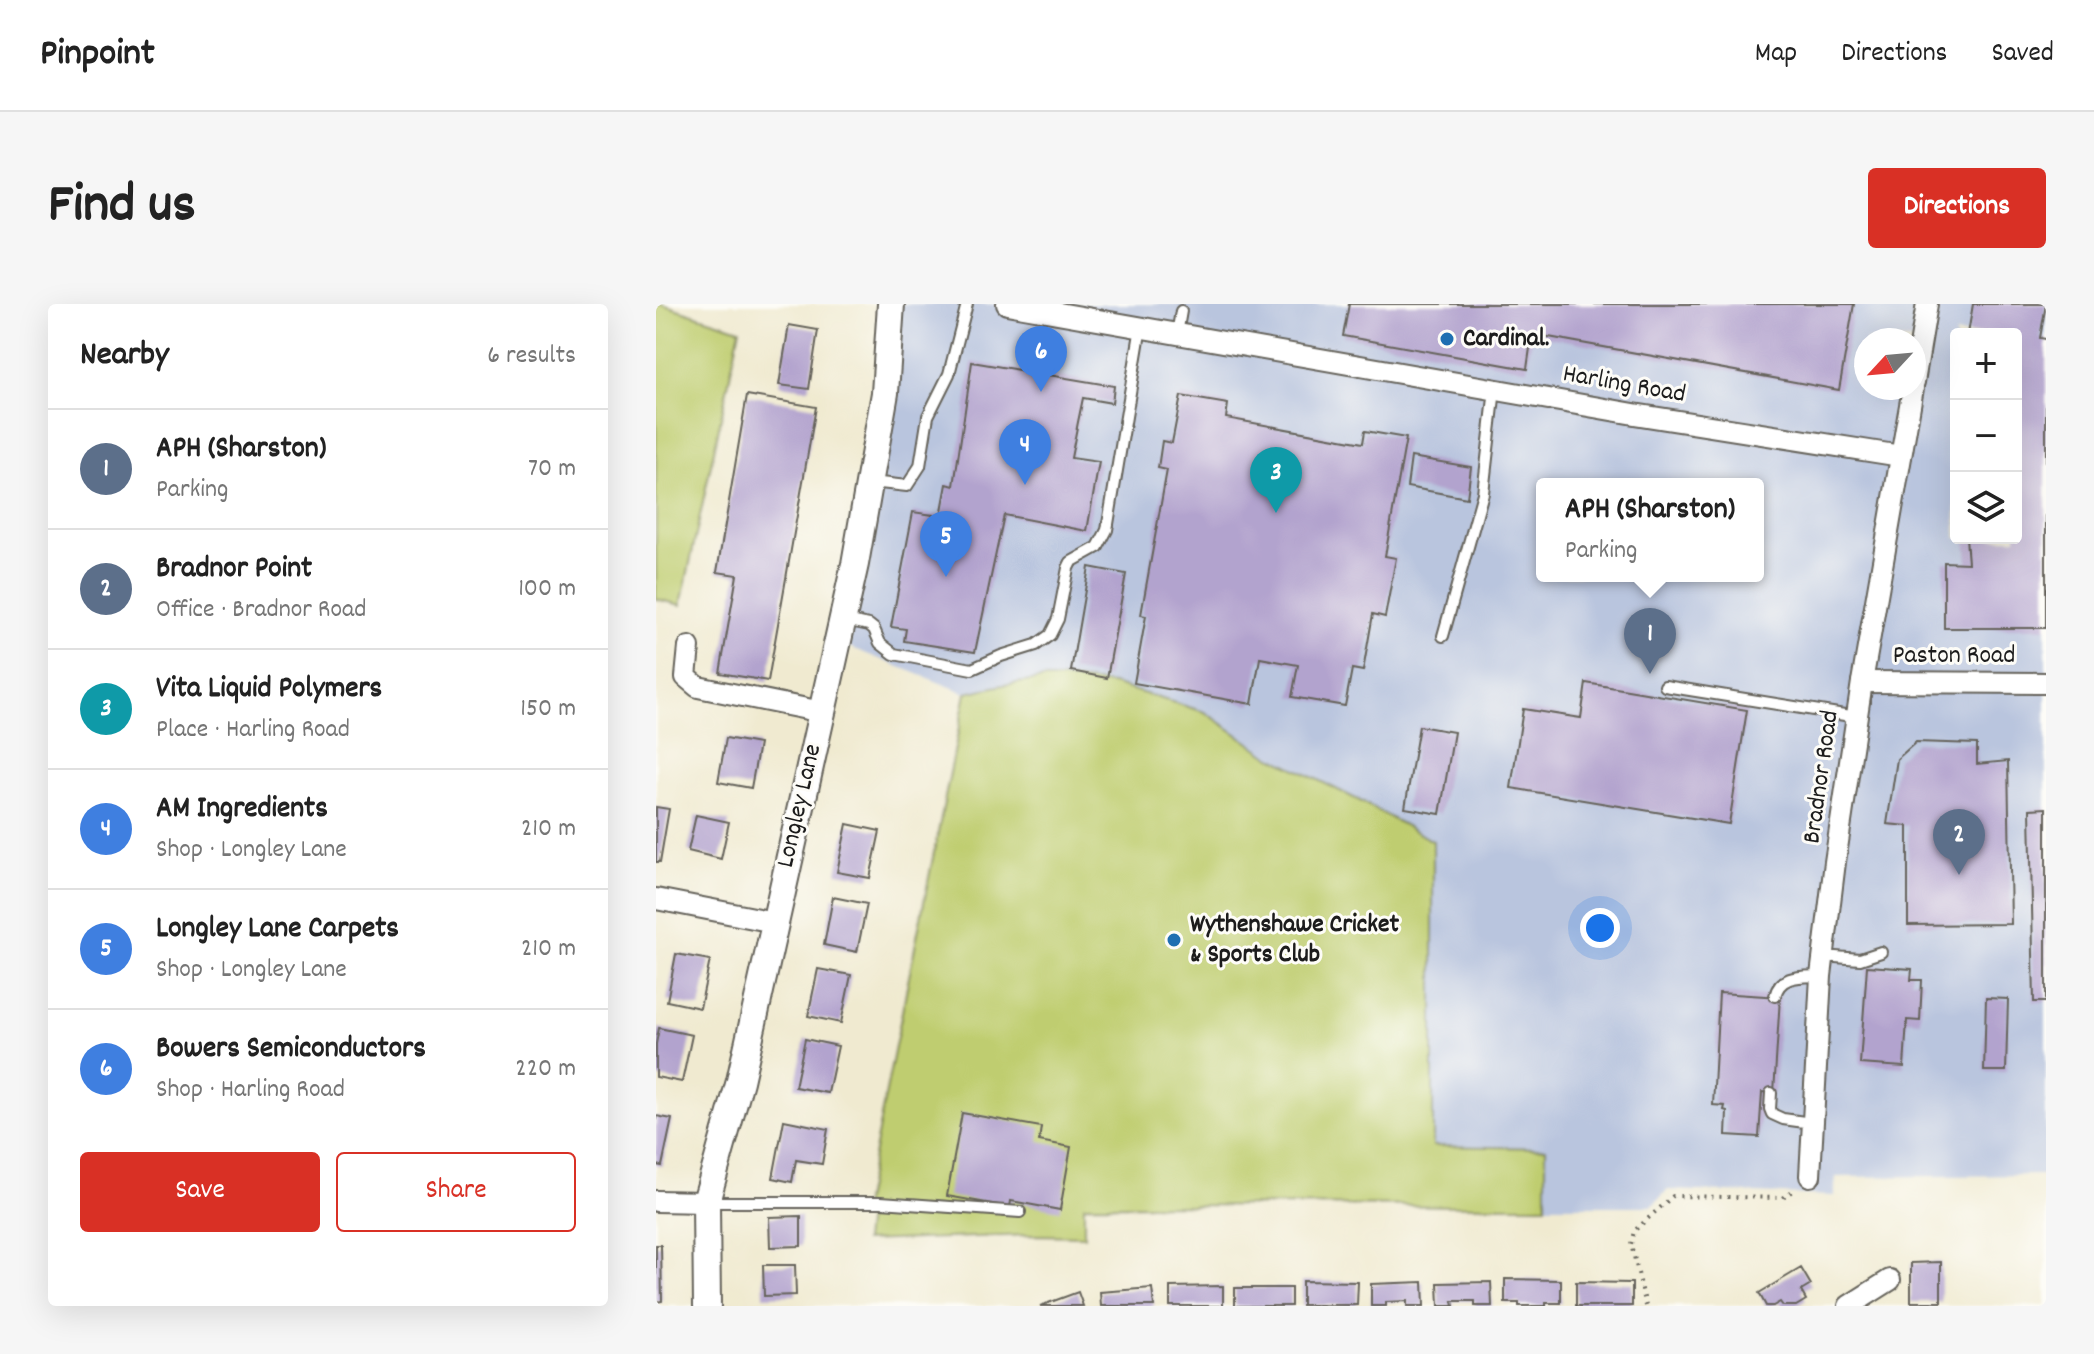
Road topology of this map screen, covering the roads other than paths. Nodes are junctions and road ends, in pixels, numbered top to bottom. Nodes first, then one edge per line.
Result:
1 (891, 304) edge
2 (967, 304) edge
3 (1007, 304) edge
4 (1927, 304) edge
5 (1181, 311) dead end
6 (1141, 327) junction
7 (1923, 328) edge
8 (1177, 334) junction
9 (1495, 389) junction
10 (1911, 400) edge
11 (1901, 456) junction
12 (869, 482) junction
13 (842, 619) junction
14 (1443, 636) dead end
15 (689, 647) dead end
16 (1862, 682) junction
17 (2046, 683) edge
18 (1665, 686) dead end
19 (822, 712) junction
20 (1857, 717) junction
21 (656, 899) edge
22 (774, 922) junction
23 (1881, 952) dead end
24 (1822, 966) junction
25 (1775, 996) dead end
26 (1771, 1093) dead end
27 (1812, 1123) junction
28 (1810, 1176) road end
29 (656, 1201) edge
30 (706, 1202) junction
31 (1020, 1212) dead end
32 (1890, 1280) dead end
33 (707, 1306) edge
34 (1849, 1306) edge

1 - 12 street, Longley Lane
2 - 12 lane
3 - 6 street, Harling Road
4 - 7 street, Bradnor Road
5 - 8 lane
6 - 8 street, Harling Road
6 - 13 lane
8 - 9 street, Harling Road
9 - 11 street, Harling Road
9 - 14 lane
10 - 11 street, Bradnor Road
11 - 16 street, Bradnor Road
12 - 13 street, Longley Lane
13 - 19 street, Longley Lane
15 - 19 street
16 - 17 street, Paston Road
16 - 20 street, Bradnor Road
18 - 20 lane
19 - 22 street, Longley Lane
20 - 24 street, Bradnor Road
21 - 22 street
22 - 30 street, Longley Lane
23 - 24 lane
24 - 25 lane
24 - 27 street, Bradnor Road
26 - 27 lane
27 - 28 street, Bradnor Road
29 - 30 street
30 - 31 lane
30 - 33 street, Longley Lane
32 - 34 street

